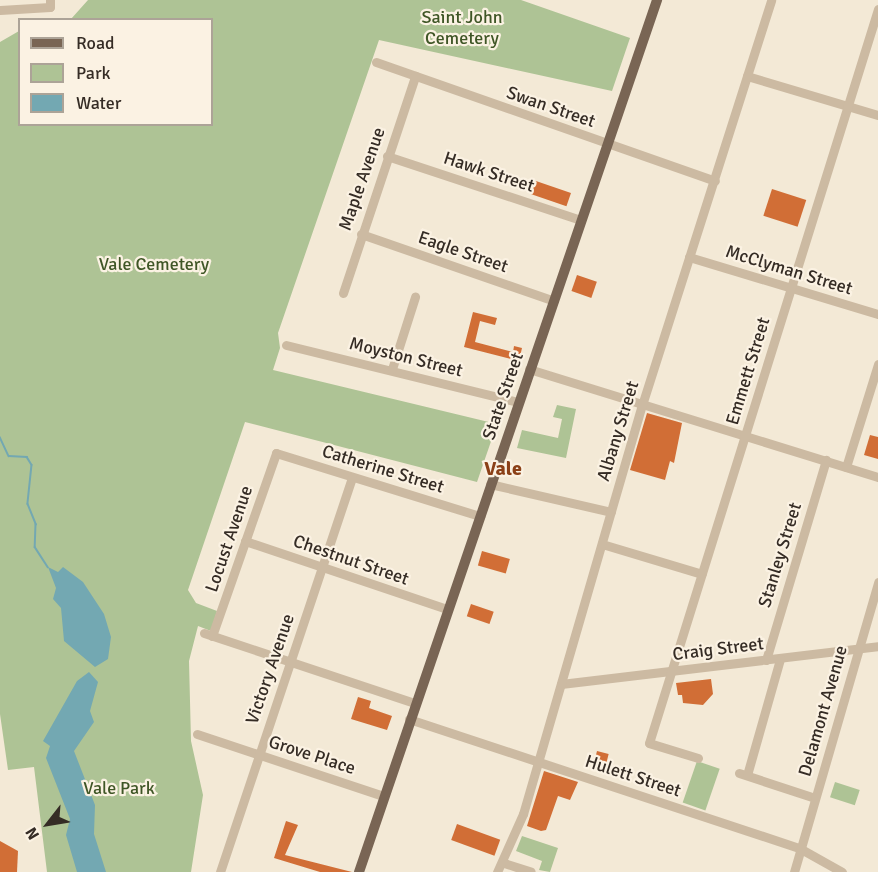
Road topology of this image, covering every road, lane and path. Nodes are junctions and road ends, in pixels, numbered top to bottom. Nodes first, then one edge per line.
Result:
1 (50, 0) edge
2 (657, 0) edge
3 (771, 0) edge
4 (878, 9) edge
5 (0, 10) edge
6 (376, 62) dead end
7 (415, 76) junction
8 (747, 76) junction
9 (847, 106) junction
10 (878, 115) edge
11 (607, 144) junction
12 (387, 156) junction
13 (715, 181) junction
14 (581, 220) junction
15 (361, 234) junction
16 (690, 257) junction
17 (791, 287) junction
18 (343, 293) dead end
19 (415, 297) dead end
20 (554, 301) junction
21 (878, 314) edge
22 (286, 345) dead end
23 (878, 364) edge
24 (392, 369) junction
25 (529, 369) junction
26 (518, 402) junction
27 (642, 405) junction
28 (746, 435) junction
29 (276, 453) joint
30 (825, 460) junction
31 (846, 467) junction
32 (352, 477) junction
33 (878, 477) edge
34 (490, 484) junction
35 (611, 512) junction
36 (480, 516) junction
37 (245, 541) junction
38 (602, 544) junction
39 (322, 567) junction
40 (702, 574) junction
41 (878, 582) edge
42 (447, 609) junction
43 (878, 646) edge
44 (858, 649) junction
45 (780, 659) junction
46 (766, 660) junction
47 (290, 663) junction
48 (672, 671) junction
49 (561, 684) junction
50 (414, 703) junction
51 (409, 719) junction
52 (197, 734) dead end
53 (259, 755) junction
54 (698, 758) dead end
55 (538, 762) junction
56 (383, 796) junction
57 (814, 798) junction
58 (801, 849) junction
59 (504, 863) junction
60 (220, 872) edge
61 (359, 872) edge
62 (497, 872) edge
63 (531, 872) edge
64 (794, 872) edge
65 (842, 872) edge

1 - 5 street
2 - 11 main road, State Street
3 - 8 street, Albany Street
4 - 9 street, Emmett Street
6 - 7 street, Swan Street
7 - 11 street, Swan Street
7 - 12 street, Maple Avenue
8 - 9 street
8 - 13 street, Albany Street
9 - 10 street
9 - 17 street, Emmett Street
11 - 13 street, Swan Street
11 - 14 main road, State Street
12 - 14 street, Hawk Street
12 - 15 street, Maple Avenue
13 - 16 street, Albany Street
14 - 20 main road, State Street
15 - 18 street, Maple Avenue
15 - 20 street, Eagle Street
16 - 17 street, McClyman Street
16 - 27 street, Albany Street
17 - 21 street, McClyman Street
17 - 28 street, Emmett Street
19 - 24 street
20 - 25 main road, State Street
22 - 24 street, Moyston Street
23 - 31 street
24 - 26 street, Moyston Street
25 - 26 main road, State Street
25 - 27 street
26 - 34 main road, State Street
27 - 28 street
27 - 35 street, Albany Street
28 - 30 street
28 - 40 street, Emmett Street
29 - 32 street, Catherine Street
29 - 37 street, Locust Avenue
30 - 31 street
30 - 46 street, Stanley Street
31 - 33 street
32 - 36 street, Catherine Street
32 - 39 street, Victory Avenue
34 - 35 street
34 - 36 main road, State Street
35 - 38 street, Albany Street
36 - 42 main road, State Street
37 - 39 street, Chestnut Street
37 - 47 street, Locust Avenue
38 - 40 street
38 - 49 street, Albany Street
39 - 42 street, Chestnut Street
39 - 47 street, Victory Avenue
40 - 48 street, Emmett Street
41 - 44 street, Delamont Avenue
42 - 50 main road, State Street
43 - 44 street, Craig Street
44 - 45 street, Craig Street
44 - 57 street, Delamont Avenue
45 - 46 street, Craig Street
45 - 57 street
46 - 48 street, Craig Street
47 - 50 street
47 - 53 street, Victory Avenue
48 - 49 street, Craig Street
48 - 54 street, Emmett Street
49 - 55 street, Albany Street
50 - 51 main road, State Street
51 - 55 street, Hulett Street
51 - 56 main road, State Street
52 - 53 street, Grove Place
53 - 56 street, Grove Place
53 - 60 street, Victory Avenue
55 - 58 street, Hulett Street
55 - 59 street, Albany Street
56 - 61 main road, State Street
57 - 58 street, Delamont Avenue
58 - 64 street, Delamont Avenue
58 - 65 street, Hulett Street
59 - 62 street, Albany Street
59 - 63 street

